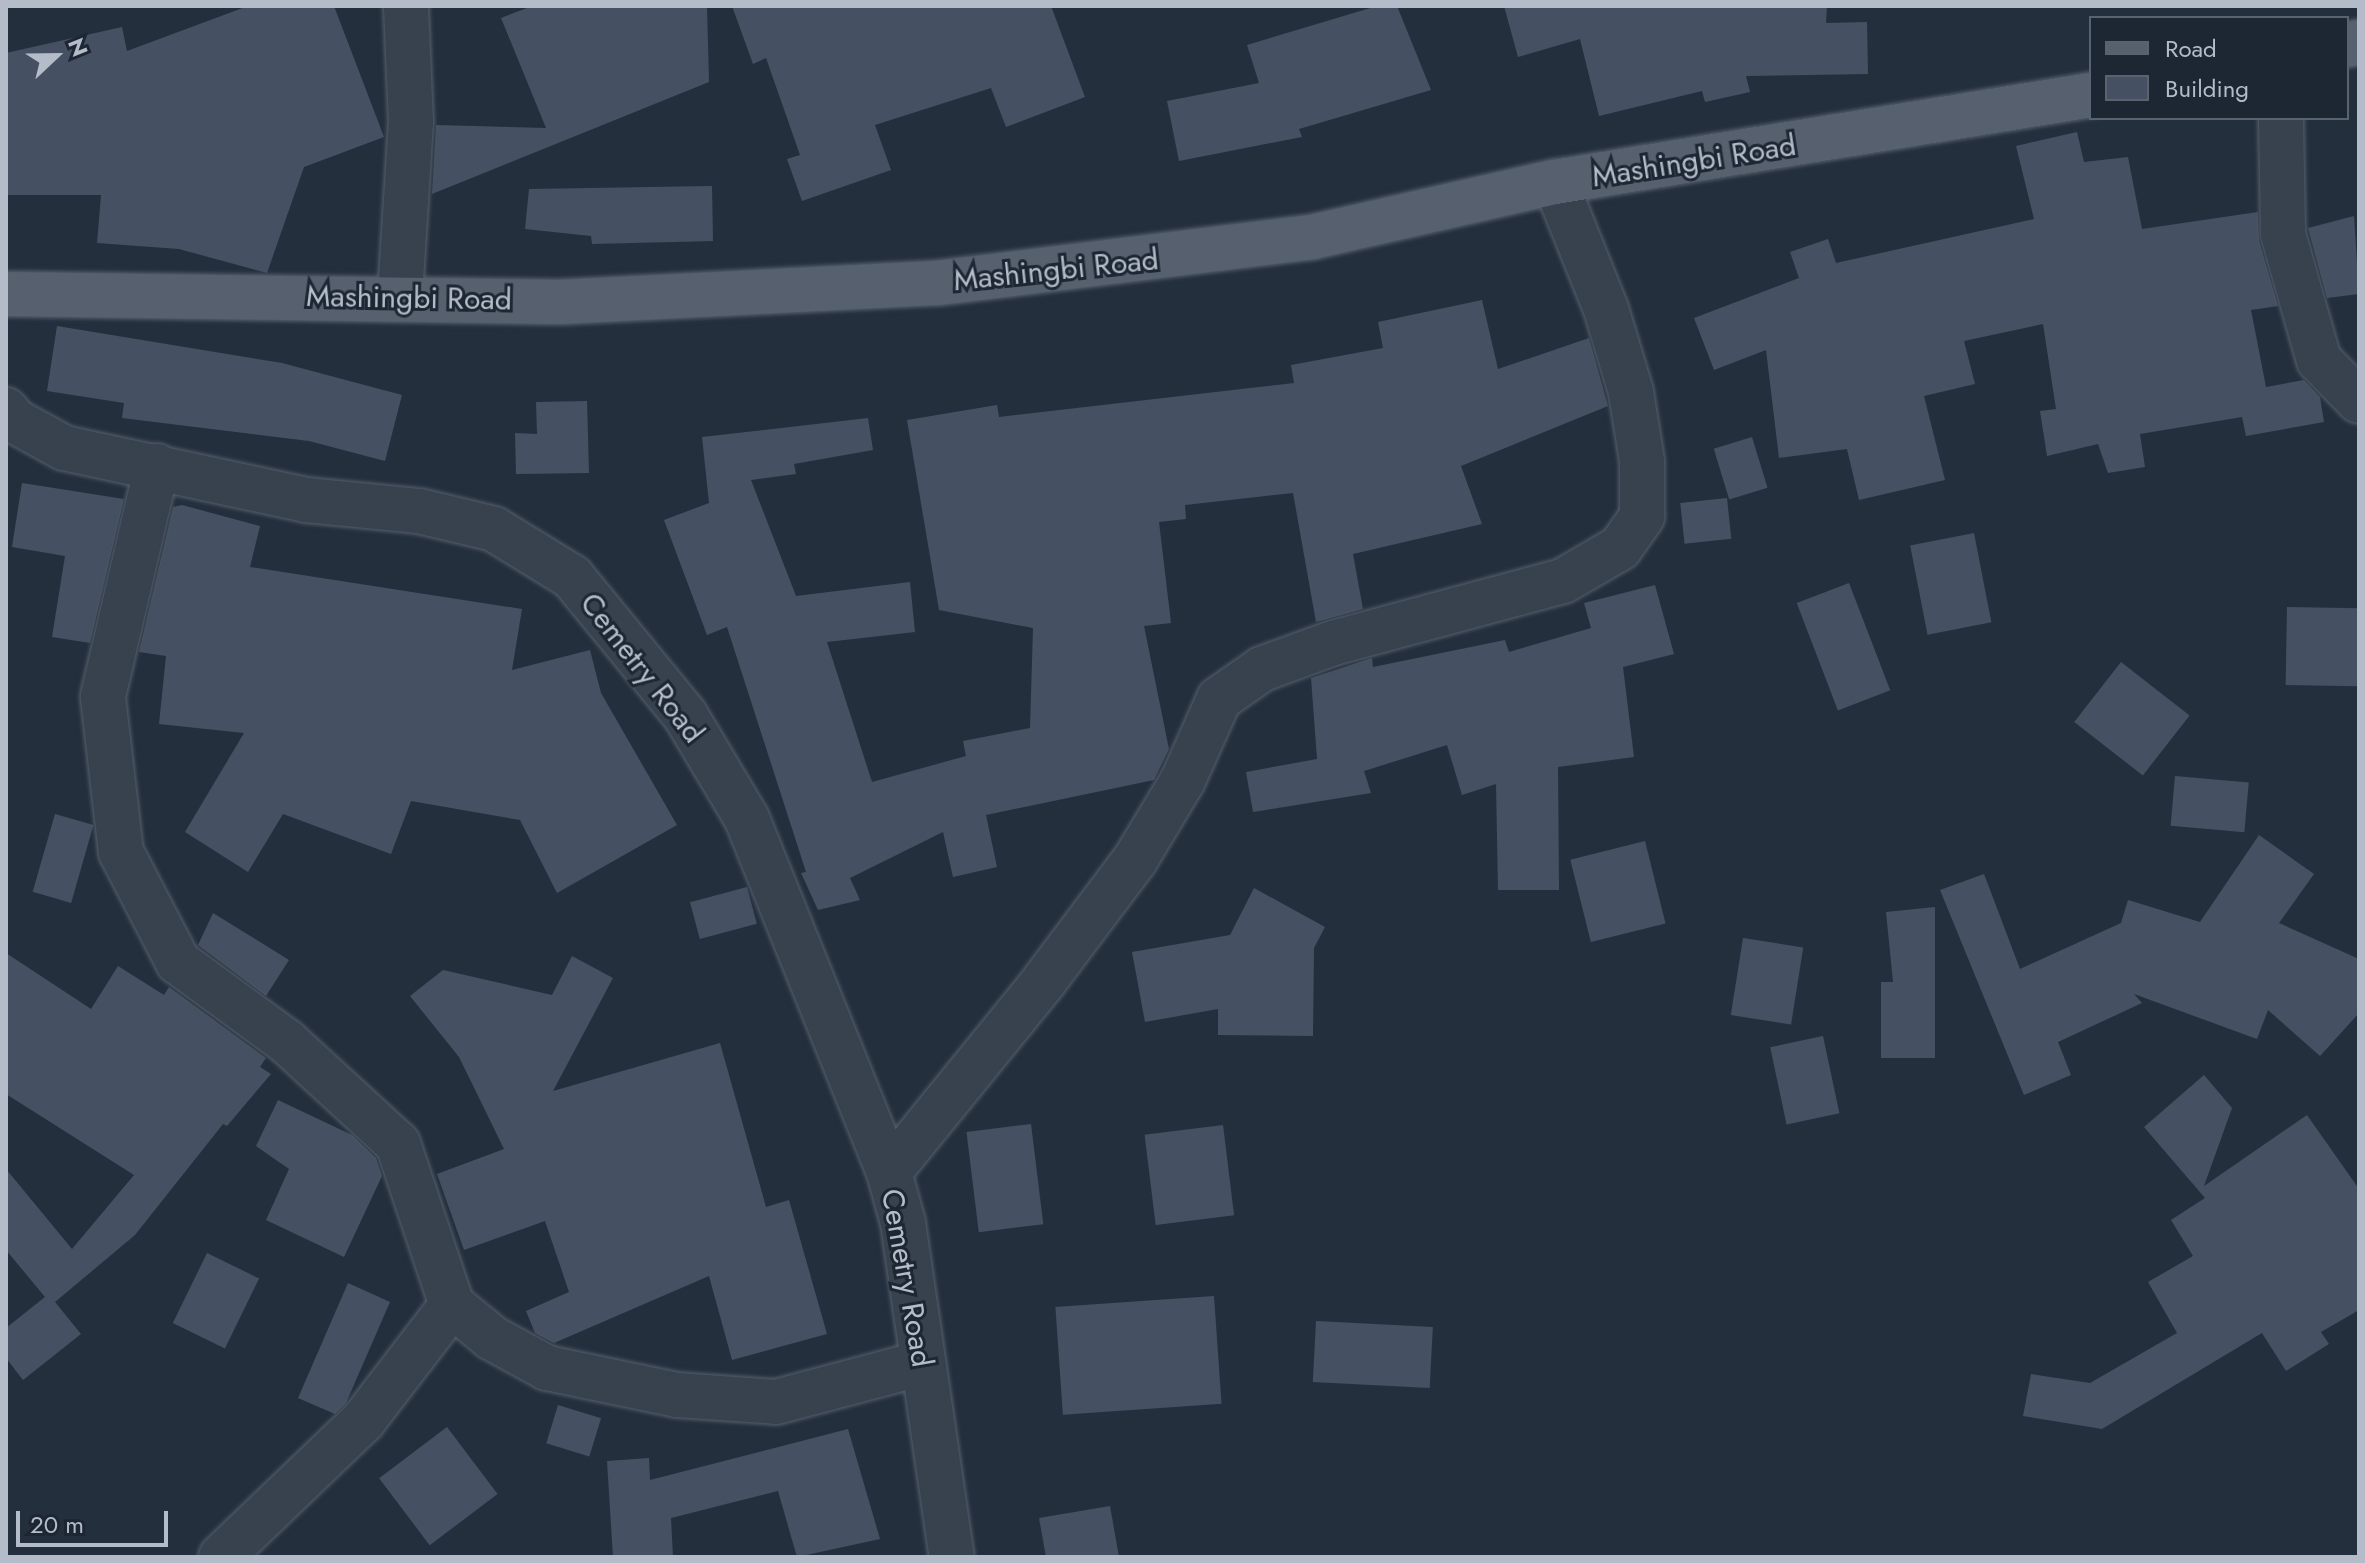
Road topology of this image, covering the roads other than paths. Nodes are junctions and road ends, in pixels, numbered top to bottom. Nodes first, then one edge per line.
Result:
1 (406, 6) edge
2 (2089, 95) edge
3 (2281, 120) edge
4 (1555, 182) junction
5 (6, 294) edge
6 (400, 296) junction
7 (2359, 401) edge
8 (6, 410) edge
9 (157, 466) junction
10 (889, 1172) junction
11 (452, 1305) junction
12 (923, 1363) junction
13 (221, 1557) edge
14 (952, 1557) edge

1 - 6 street
2 - 4 main road, Mashingbi Road
3 - 7 street
4 - 6 main road, Mashingbi Road
4 - 10 street
5 - 6 main road, Mashingbi Road
8 - 9 street, Cemetry Road
9 - 10 street, Cemetry Road
9 - 11 street
10 - 12 street, Cemetry Road
11 - 12 street
11 - 13 street
12 - 14 street, Cemetry Road

